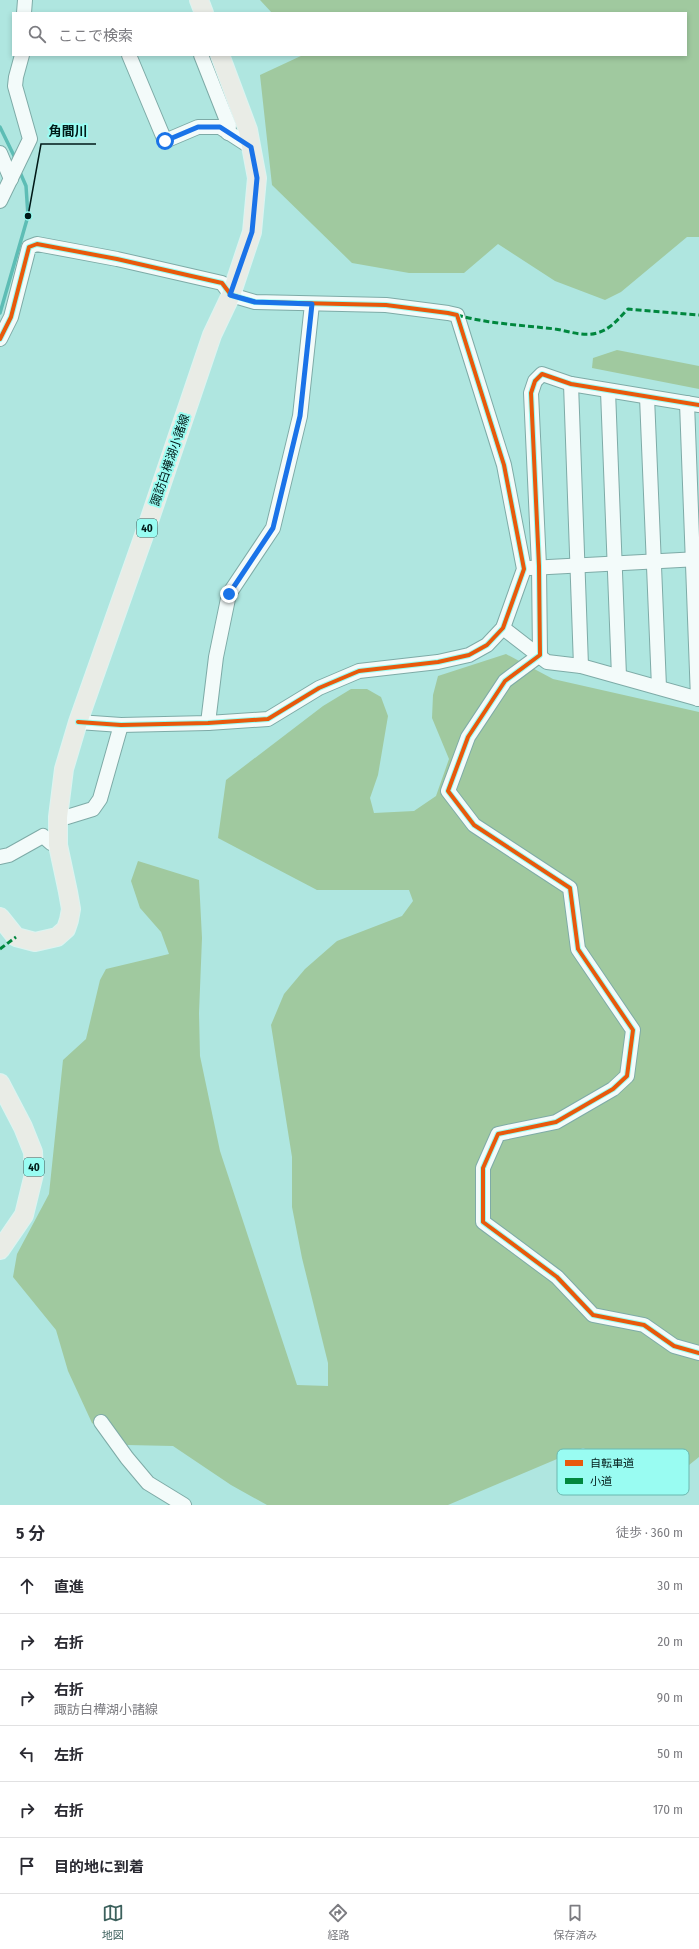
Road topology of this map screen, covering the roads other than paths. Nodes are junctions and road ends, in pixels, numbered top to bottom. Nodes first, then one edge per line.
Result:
1 (25, 0) edge
2 (199, 0) edge
3 (24, 12) edge
4 (204, 12) edge
5 (22, 56) edge
6 (129, 56) edge
7 (201, 56) edge
8 (220, 56) edge
9 (228, 133) junction
10 (251, 147) junction
11 (0, 153) edge
12 (12, 176) junction
13 (0, 201) edge
14 (230, 295) junction
15 (312, 304) junction
16 (0, 339) edge
17 (571, 384) junction
18 (608, 391) junction
19 (647, 397) junction
20 (693, 404) edge
21 (696, 559) edge
22 (653, 561) junction
23 (615, 563) junction
24 (577, 565) junction
25 (539, 566) junction
26 (524, 569) junction
27 (503, 628) junction
28 (540, 655) junction
29 (581, 666) junction
30 (619, 676) junction
31 (659, 687) junction
32 (698, 699) edge
33 (78, 722) junction
34 (208, 723) junction
35 (121, 725) junction
36 (67, 817) dead end
37 (58, 845) junction
38 (0, 857) edge
39 (0, 917) edge
40 (0, 1082) edge
41 (0, 1250) edge
42 (699, 1353) edge
43 (101, 1422) dead end
44 (184, 1505) edge

1 - 3 street
2 - 4 main road
5 - 12 street
6 - 9 street
7 - 9 street
8 - 10 main road, 諏訪白樺湖小諸線 / 40
9 - 10 street
10 - 14 main road, 諏訪白樺湖小諸線 / 40
11 - 12 street
12 - 13 street
14 - 15 street
14 - 16 street
14 - 33 main road, 諏訪白樺湖小諸線 / 40
15 - 26 street
15 - 34 street
17 - 18 street
17 - 24 street
17 - 25 street
18 - 19 street
18 - 23 street
19 - 20 street
19 - 22 street
20 - 21 street
21 - 22 street
21 - 32 street
22 - 23 street
22 - 31 street
23 - 24 street
23 - 30 street
24 - 25 street
24 - 29 street
25 - 26 street
25 - 28 street
26 - 27 street
27 - 28 street
27 - 34 street
28 - 29 street
28 - 42 street
29 - 30 street
30 - 31 street
31 - 32 street
33 - 35 street
33 - 37 main road, 諏訪白樺湖小諸線 / 40
34 - 35 street
35 - 36 street
37 - 38 street
37 - 39 main road, 諏訪白樺湖小諸線 / 40
40 - 41 main road, 40
43 - 44 street

